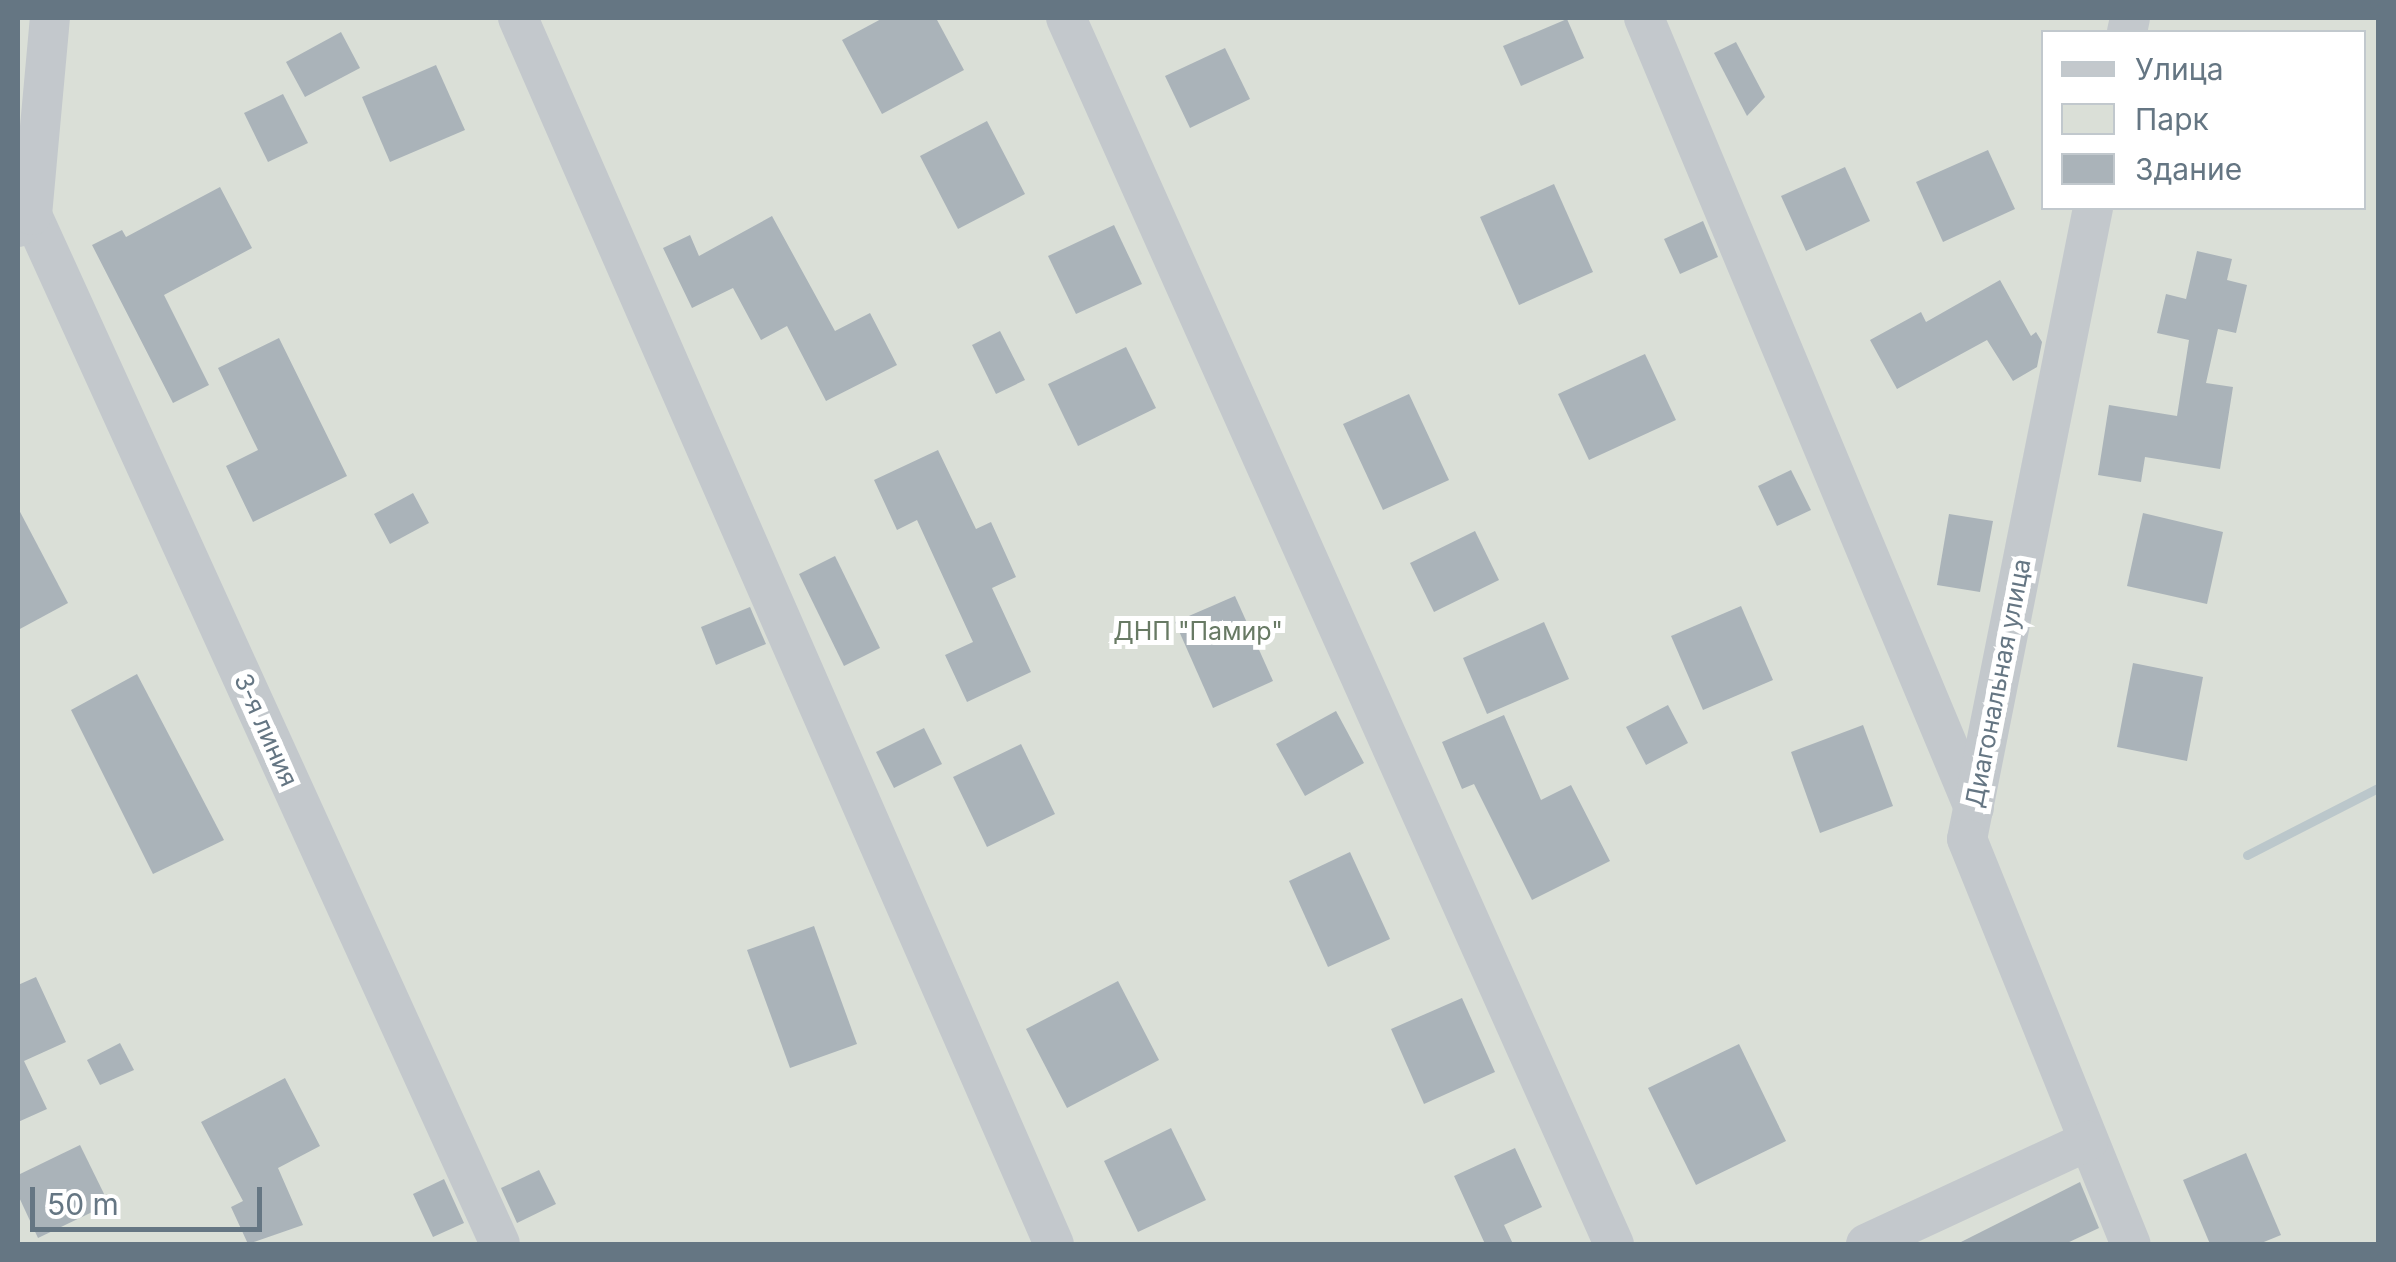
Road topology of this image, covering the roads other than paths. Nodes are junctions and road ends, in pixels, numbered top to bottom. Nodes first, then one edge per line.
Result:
1 (50, 18) edge
2 (518, 18) edge
3 (1066, 18) edge
4 (1644, 18) edge
5 (2093, 210) edge
6 (25, 221) edge
7 (1974, 808) junction
8 (2088, 1141) junction
9 (500, 1244) edge
10 (1054, 1244) edge
11 (1614, 1244) edge
12 (1866, 1244) edge
13 (2131, 1244) edge

1 - 6 street
2 - 10 street
3 - 11 street
4 - 7 street
5 - 7 street, Диагональная улица
6 - 9 street, 3-я линия
7 - 8 street, Диагональная улица
8 - 12 street
8 - 13 street, Диагональная улица

